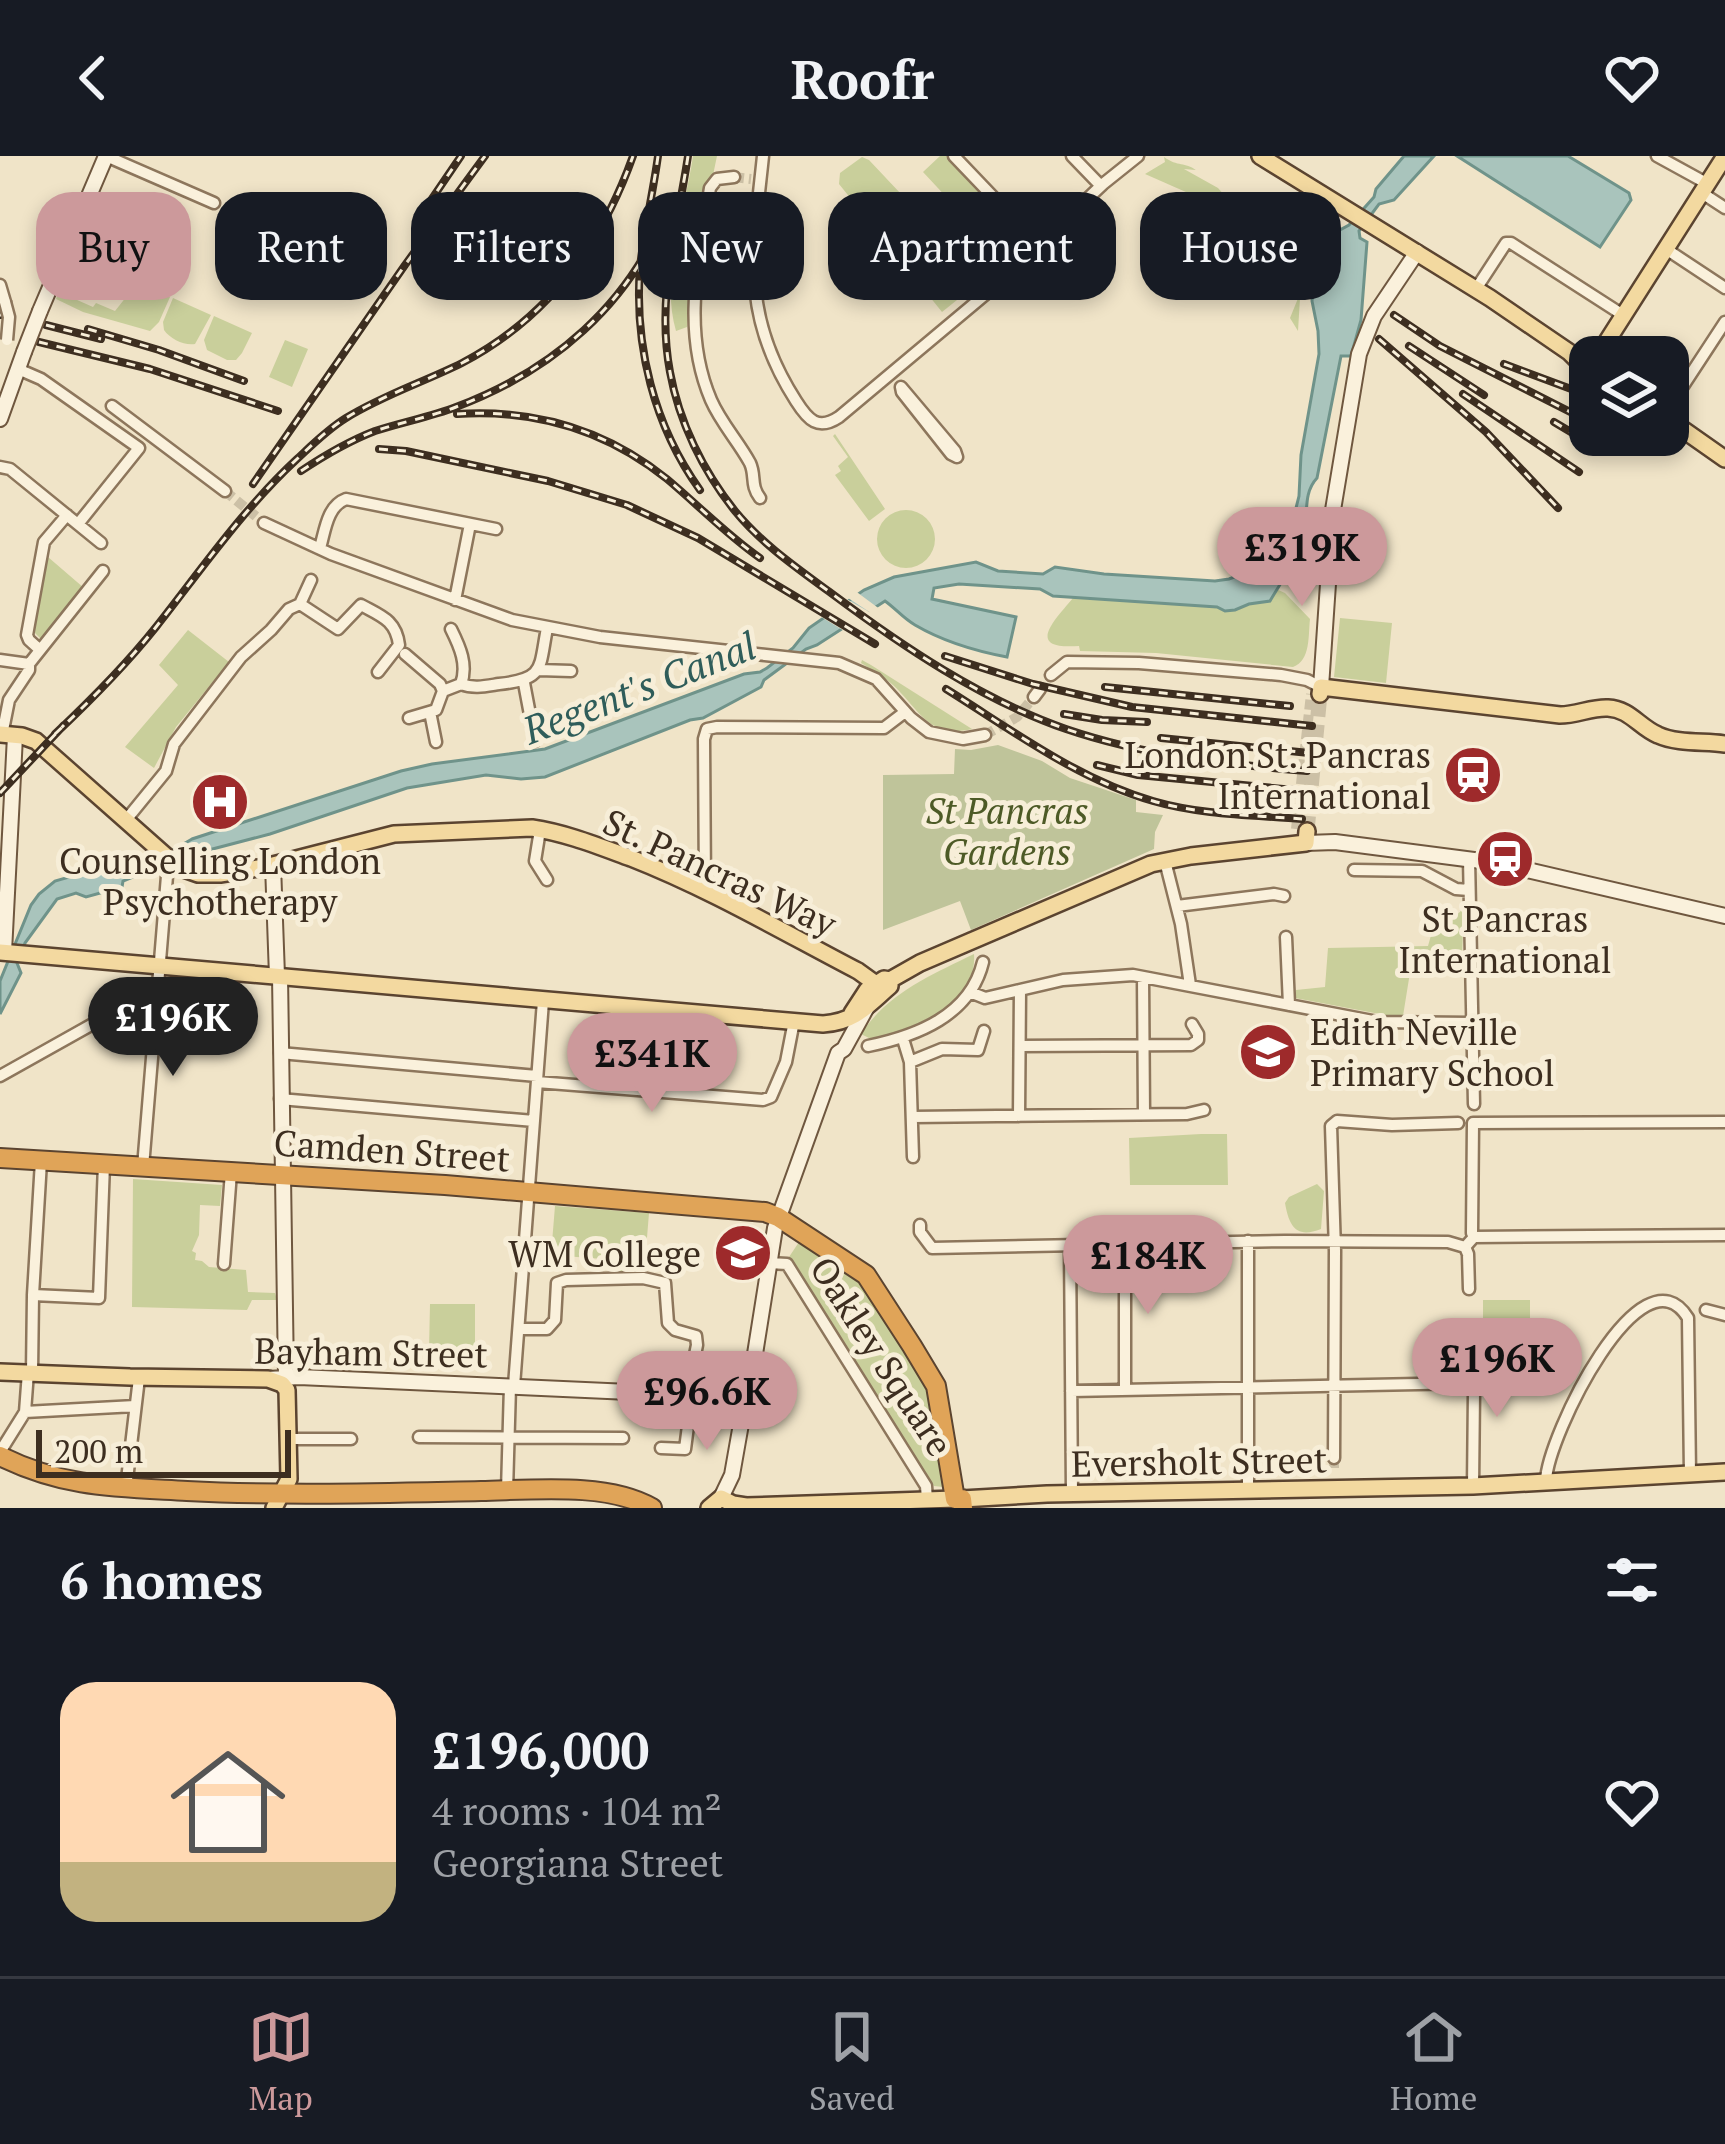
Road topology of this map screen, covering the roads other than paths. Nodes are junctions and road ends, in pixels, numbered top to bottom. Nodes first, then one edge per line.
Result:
1 (106, 156) edge
2 (763, 156) edge
3 (954, 156) edge
4 (1072, 156) edge
5 (1138, 156) edge
6 (1260, 156) edge
7 (1657, 156) edge
8 (1721, 157) edge
9 (734, 177) dead end
10 (1101, 186) junction
11 (1705, 188) junction
12 (989, 192) edge
13 (1095, 192) edge
14 (214, 203) dead end
15 (1725, 208) edge
16 (1666, 249) junction
17 (1417, 252) junction
18 (0, 284) edge
19 (1725, 288) edge
20 (1476, 289) junction
21 (979, 300) edge
22 (1623, 315) junction
23 (1725, 322) edge
24 (1605, 336) edge
25 (4, 342) edge
26 (1569, 345) edge
27 (26, 347) junction
28 (18, 369) junction
29 (890, 374) junction
30 (1689, 377) edge
31 (112, 406) dead end
32 (2, 410) edge
33 (1689, 433) edge
34 (958, 458) dead end
35 (1725, 458) edge
36 (0, 467) edge
37 (226, 491) tunnel mouth
38 (760, 497) dead end
39 (67, 515) junction
40 (264, 523) tunnel mouth
41 (78, 524) junction
42 (470, 524) junction
43 (496, 529) dead end
44 (101, 543) dead end
45 (320, 548) junction
46 (103, 571) dead end
47 (311, 580) dead end
48 (455, 599) junction
49 (301, 604) junction
50 (547, 628) junction
51 (451, 629) dead end
52 (39, 649) junction
53 (401, 651) junction
54 (0, 660) edge
55 (29, 664) junction
56 (539, 670) junction
57 (571, 671) dead end
58 (378, 672) dead end
59 (1051, 675) dead end
60 (524, 683) junction
61 (461, 684) junction
62 (1316, 690) junction
63 (443, 691) junction
64 (430, 712) junction
65 (905, 712) junction
66 (409, 718) dead end
67 (6, 735) edge
68 (985, 735) tunnel mouth
69 (535, 741) dead end
70 (436, 742) dead end
71 (1725, 744) edge
72 (126, 820) junction
73 (541, 830) junction
74 (1300, 837) joint
75 (168, 858) junction
76 (1469, 859) junction
77 (1165, 861) junction
78 (273, 865) junction
79 (1354, 870) dead end
80 (548, 880) dead end
81 (705, 890) junction
82 (1469, 890) junction
83 (1284, 896) dead end
84 (1177, 905) junction
85 (1725, 916) edge
86 (1286, 937) dead end
87 (4, 952) edge
88 (983, 962) dead end
89 (159, 967) junction
90 (279, 976) junction
91 (1143, 977) junction
92 (1190, 985) junction
93 (157, 988) junction
94 (1020, 990) junction
95 (878, 992) junction
96 (970, 992) junction
97 (543, 1001) junction
98 (1289, 1005) junction
99 (847, 1019) junction
100 (794, 1022) junction
101 (1470, 1023) junction
102 (1192, 1024) dead end
103 (984, 1031) dead end
104 (903, 1039) junction
105 (1143, 1044) junction
106 (868, 1046) dead end
107 (1020, 1046) junction
108 (838, 1052) junction
109 (280, 1053) junction
110 (910, 1062) junction
111 (0, 1076) edge
112 (537, 1078) junction
113 (280, 1099) junction
114 (1474, 1103) dead end
115 (1204, 1110) dead end
116 (1144, 1114) junction
117 (1019, 1116) junction
118 (913, 1117) junction
119 (534, 1121) junction
120 (1725, 1122) edge
121 (1458, 1123) dead end
122 (913, 1157) dead end
123 (0, 1158) edge
124 (41, 1161) junction
125 (104, 1164) junction
126 (143, 1167) junction
127 (231, 1172) junction
128 (283, 1175) junction
129 (530, 1193) junction
130 (778, 1217) junction
131 (920, 1226) dead end
132 (1725, 1235) edge
133 (1248, 1241) junction
134 (1334, 1241) junction
135 (1470, 1242) junction
136 (1125, 1244) junction
137 (1070, 1245) junction
138 (777, 1263) junction
139 (224, 1264) dead end
140 (1469, 1288) dead end
141 (33, 1295) junction
142 (1706, 1310) dead end
143 (1725, 1315) edge
144 (519, 1329) junction
145 (31, 1366) junction
146 (0, 1372) edge
147 (286, 1373) junction
148 (139, 1378) junction
149 (268, 1379) junction
150 (1333, 1385) junction
151 (512, 1386) junction
152 (1248, 1388) junction
153 (1125, 1390) junction
154 (1071, 1391) junction
155 (689, 1395) junction
156 (744, 1397) junction
157 (135, 1406) junction
158 (25, 1412) junction
159 (419, 1437) dead end
160 (508, 1438) junction
161 (623, 1438) dead end
162 (288, 1439) junction
163 (351, 1439) dead end
164 (661, 1448) dead end
165 (0, 1454) edge
166 (1334, 1458) tunnel mouth
167 (1725, 1472) edge
168 (1686, 1474) junction
169 (1546, 1480) junction
170 (1473, 1486) junction
171 (126, 1488) junction
172 (1248, 1490) junction
173 (507, 1491) junction
174 (1072, 1493) junction
175 (927, 1500) junction
176 (277, 1502) edge
177 (960, 1502) edge
178 (715, 1503) edge
179 (652, 1508) edge

1 - 14 street
1 - 27 street, bridge
2 - 29 street
3 - 12 street
4 - 10 street
5 - 10 street
6 - 17 main road
7 - 11 street
8 - 11 main road
9 - 38 street
10 - 13 street
11 - 15 street
11 - 16 main road
16 - 19 street
16 - 22 main road
17 - 20 main road
17 - 62 street
18 - 25 street, bridge
20 - 22 street
20 - 26 main road
21 - 29 street
22 - 24 main road
23 - 30 street
25 - 27 street, bridge
27 - 28 street
28 - 32 street
28 - 41 street
29 - 34 street
31 - 37 street
33 - 35 main road
36 - 39 street
39 - 41 street
39 - 52 street
40 - 45 street
41 - 44 street
42 - 43 street
42 - 45 street
42 - 48 street
45 - 48 street
46 - 52 street
47 - 49 street
48 - 50 street
49 - 53 street
49 - 72 street
50 - 56 street
50 - 65 street
51 - 61 street
52 - 55 street
53 - 58 street
53 - 63 street
54 - 55 street
55 - 67 street
56 - 57 street
56 - 60 street
59 - 62 street
60 - 61 street
60 - 69 street
61 - 63 street
62 - 71 main road
63 - 64 street
64 - 66 street
64 - 70 street
65 - 68 street
65 - 81 street
67 - 72 main road
67 - 87 street
72 - 75 main road
73 - 78 main road, St. Pancras Way
73 - 80 street
73 - 81 main road, St. Pancras Way
74 - 76 street
74 - 77 main road
75 - 78 main road, St. Pancras Way
75 - 89 street
76 - 82 street
76 - 85 street
77 - 84 street
77 - 95 main road
78 - 90 street
79 - 82 street
81 - 95 main road, St. Pancras Way
82 - 101 street
83 - 84 street
84 - 92 street
86 - 98 street
87 - 89 main road
88 - 96 street
89 - 90 main road
89 - 93 street
90 - 97 main road
90 - 109 street
91 - 92 street
91 - 94 street
91 - 105 street
92 - 98 street
93 - 111 street
93 - 126 street
94 - 96 street
94 - 107 street
95 - 99 main road
95 - 99 main road
95 - 108 street
96 - 104 street
97 - 100 main road
97 - 112 street
98 - 101 street
99 - 100 main road
99 - 108 street
100 - 112 street
101 - 114 street
102 - 105 street
103 - 110 street
104 - 106 street
104 - 110 street
105 - 107 street
105 - 116 street
107 - 117 street
108 - 130 street
109 - 112 street
109 - 113 street
110 - 118 street
112 - 119 street
113 - 119 street
113 - 128 street
115 - 116 street
116 - 117 street
117 - 118 street
118 - 122 street
119 - 129 street
120 - 135 street
121 - 134 street
123 - 124 highway, Camden Street
124 - 125 highway, Camden Street
124 - 141 street
125 - 126 highway, Camden Street
125 - 141 street
126 - 127 highway, Camden Street
127 - 128 highway, Camden Street
127 - 139 street
128 - 129 highway, Camden Street
128 - 147 street
129 - 130 highway, Camden Street
129 - 144 street
130 - 138 street
130 - 177 highway, Oakley Square
131 - 137 street
132 - 135 street
133 - 134 street
133 - 136 street
133 - 152 street
134 - 135 street
134 - 150 street
135 - 140 street
136 - 137 street
136 - 153 street
137 - 154 street
138 - 156 street
138 - 175 street, Oakley Square
141 - 145 street
142 - 143 street
144 - 151 street
144 - 155 street
145 - 146 main road, Bayham Street
145 - 148 main road, Bayham Street
145 - 158 street
147 - 149 street, Bayham Street
147 - 151 street, Bayham Street
148 - 149 main road, Bayham Street
148 - 157 street
149 - 162 main road
150 - 152 street
150 - 166 street
150 - 170 street
151 - 155 street, Bayham Street
151 - 160 street
152 - 153 street
152 - 172 street
153 - 154 street
154 - 174 street
155 - 156 street, Bayham Street
155 - 164 street
156 - 178 street
157 - 158 street
157 - 171 street
158 - 165 street
159 - 160 street
160 - 161 street
160 - 173 street
162 - 163 street
162 - 176 main road
165 - 171 highway
167 - 168 main road, Eversholt Street
168 - 169 main road, Eversholt Street
168 - 169 street
169 - 170 main road, Eversholt Street
170 - 172 main road, Eversholt Street
171 - 176 highway
172 - 174 main road, Eversholt Street
173 - 176 highway
173 - 179 highway
174 - 177 main road, Eversholt Street
175 - 177 main road, Oakley Square
175 - 178 main road, Oakley Square

